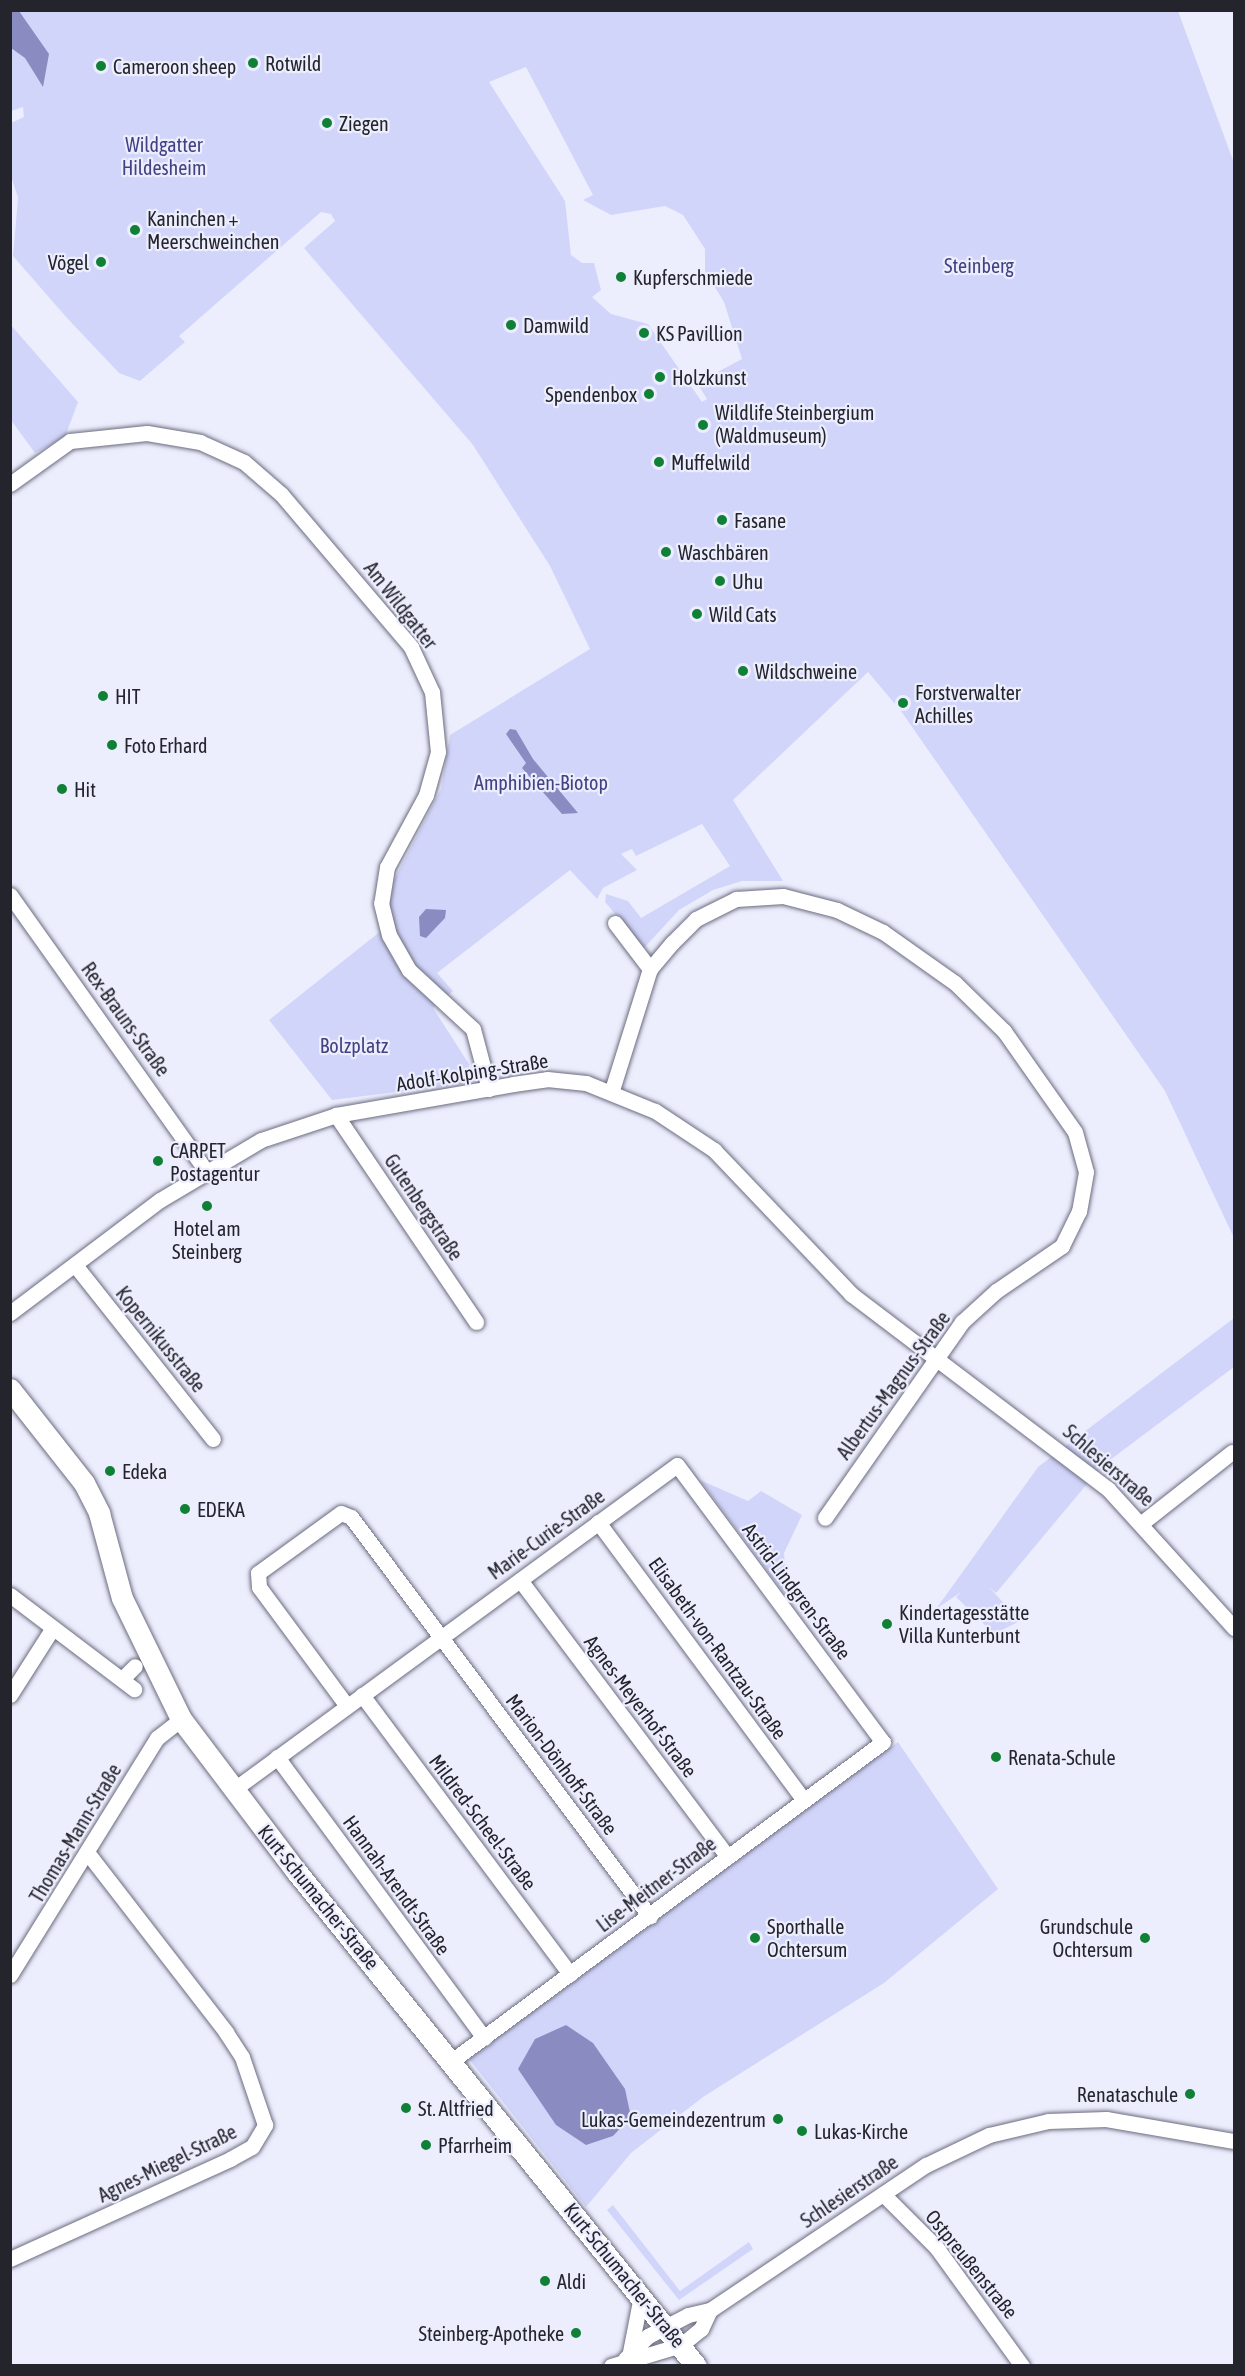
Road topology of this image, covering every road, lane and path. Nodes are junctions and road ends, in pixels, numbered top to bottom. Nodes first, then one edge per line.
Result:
1 (10, 484) edge
2 (10, 895) edge
3 (615, 923) dead end
4 (650, 969) junction
5 (489, 1089) junction
6 (612, 1090) junction
7 (336, 1115) junction
8 (205, 1169) junction
9 (75, 1265) junction
10 (10, 1313) edge
11 (476, 1322) dead end
12 (934, 1359) junction
13 (10, 1389) edge
14 (213, 1439) dead end
15 (1232, 1452) dead end
16 (677, 1465) joint
17 (825, 1518) dead end
18 (598, 1522) junction
19 (1143, 1522) junction
20 (520, 1580) junction
21 (10, 1595) edge
22 (1234, 1628) edge
23 (52, 1629) junction
24 (441, 1637) junction
25 (135, 1666) dead end
26 (10, 1695) edge
27 (362, 1695) junction
28 (347, 1706) junction
29 (182, 1719) junction
30 (883, 1742) joint
31 (277, 1757) junction
32 (233, 1790) junction
33 (804, 1800) junction
34 (89, 1855) junction
35 (728, 1857) junction
36 (650, 1916) junction
37 (570, 1974) junction
38 (10, 1975) edge
39 (484, 2037) junction
40 (453, 2060) junction
41 (1234, 2141) edge
42 (883, 2194) junction
43 (10, 2259) edge
44 (641, 2296) junction
45 (710, 2310) junction
46 (666, 2327) junction
47 (681, 2345) junction
48 (628, 2355) junction
49 (611, 2366) edge
50 (696, 2366) edge
51 (1022, 2366) edge

1 - 5 street, Am Wildgatter
2 - 8 street, Rex-Brauns-Straße
3 - 4 street
4 - 6 street, Albertus-Magnus-Straße
4 - 12 street, Albertus-Magnus-Straße
5 - 6 street, Adolf-Kolping-Straße
5 - 7 street, Adolf-Kolping-Straße
6 - 12 street, Adolf-Kolping-Straße
7 - 8 street, Adolf-Kolping-Straße
7 - 11 street, Gutenbergstraße
8 - 9 street, Adolf-Kolping-Straße
9 - 10 street, Adolf-Kolping-Straße
9 - 14 street, Kopernikusstraße
12 - 17 street, Albertus-Magnus-Straße
12 - 19 street, Schlesierstraße
13 - 29 main road, Kurt-Schumacher-Straße
15 - 19 street
16 - 18 street, Marie-Curie-Straße
16 - 30 street, Astrid-Lindgren-Straße
18 - 20 street, Marie-Curie-Straße
18 - 33 street, Elisabeth-von-Rantzau-Straße
19 - 22 street, Schlesierstraße
20 - 24 street, Marie-Curie-Straße
20 - 35 street, Agnes-Meyerhof-Straße
21 - 23 street
23 - 25 street
23 - 26 street
24 - 27 street, Marie-Curie-Straße
24 - 28 street
24 - 36 street, Marion-Dönhoff-Straße
27 - 28 street, Marie-Curie-Straße
27 - 37 street, Mildred-Scheel-Straße
28 - 31 street, Marie-Curie-Straße
29 - 32 main road, Kurt-Schumacher-Straße
29 - 34 street, Thomas-Mann-Straße
30 - 33 street, Lise-Meitner-Straße
31 - 32 street, Marie-Curie-Straße
31 - 39 street, Hannah-Arendt-Straße
32 - 40 main road, Kurt-Schumacher-Straße
33 - 35 street, Lise-Meitner-Straße
34 - 38 street, Thomas-Mann-Straße
34 - 43 street, Agnes-Miegel-Straße
35 - 36 street, Lise-Meitner-Straße
36 - 37 street, Lise-Meitner-Straße
37 - 39 street, Lise-Meitner-Straße
39 - 40 street, Lise-Meitner-Straße
40 - 44 main road, Kurt-Schumacher-Straße
41 - 42 street, Schlesierstraße
42 - 45 street, Schlesierstraße
42 - 51 street, Ostpreußenstraße
44 - 46 main road, Kurt-Schumacher-Straße
44 - 48 street
45 - 46 street, Schlesierstraße
45 - 47 street, Schlesierstraße
46 - 47 main road, Kurt-Schumacher-Straße
46 - 48 street, Schlesierstraße
47 - 48 street
47 - 50 main road, Kurt-Schumacher-Straße
48 - 49 street

